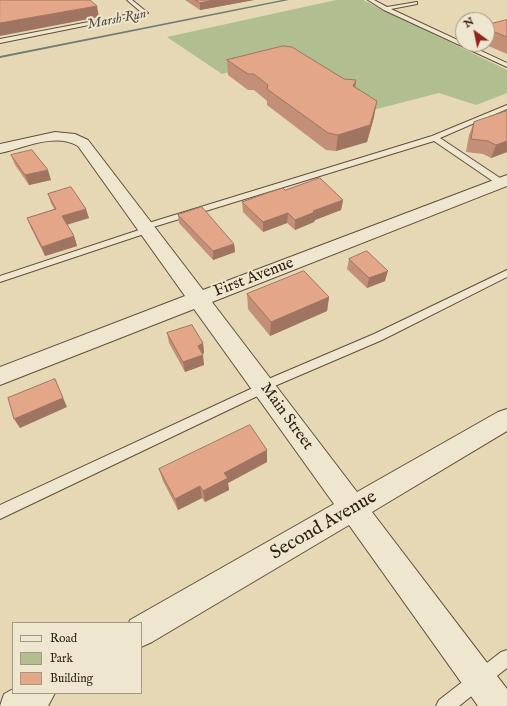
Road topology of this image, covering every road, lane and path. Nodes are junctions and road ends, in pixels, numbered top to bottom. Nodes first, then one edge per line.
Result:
1 (129, 0) edge
2 (371, 0) edge
3 (415, 3) dead end
4 (386, 9) junction
5 (0, 41) edge
6 (507, 65) edge
7 (507, 107) edge
8 (435, 138) junction
9 (0, 149) edge
10 (504, 181) edge
11 (146, 228) junction
12 (507, 273) edge
13 (0, 279) edge
14 (199, 299) junction
15 (0, 376) edge
16 (264, 387) junction
17 (507, 419) edge
18 (354, 509) junction
19 (0, 512) edge
20 (142, 630) edge
21 (507, 658) edge
22 (480, 680) junction
23 (36, 694) edge
24 (16, 706) edge
25 (446, 706) edge
26 (499, 706) edge

1 - 5 lane
2 - 4 lane
3 - 4 lane
4 - 6 lane
7 - 8 lane
8 - 10 lane
8 - 11 lane
9 - 11 street, Main Street
10 - 14 street, First Avenue
11 - 13 lane
11 - 14 street, Main Street
12 - 16 lane
14 - 15 street, First Avenue
14 - 16 street, Main Street
16 - 18 street, Main Street
16 - 19 lane
17 - 18 street, Second Avenue
18 - 20 street, Second Avenue
18 - 22 street, Main Street
21 - 22 lane
22 - 25 lane
22 - 26 street, Main Street
23 - 24 street

